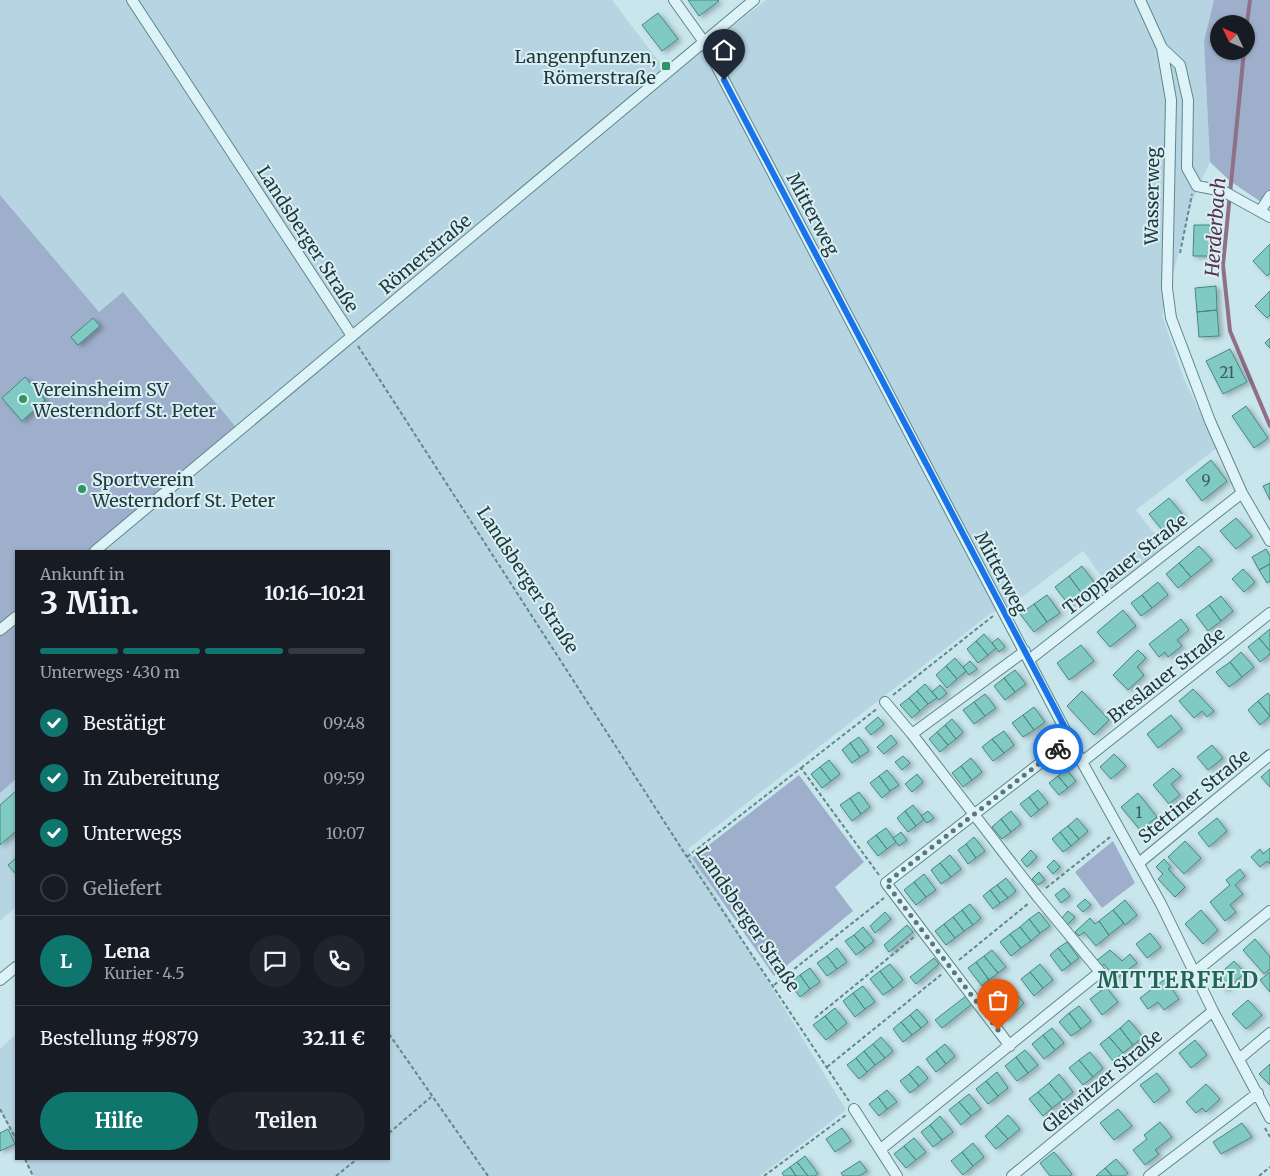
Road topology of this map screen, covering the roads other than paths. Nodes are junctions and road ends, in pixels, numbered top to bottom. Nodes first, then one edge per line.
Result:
1 (132, 0) edge
2 (674, 0) edge
3 (754, 0) edge
4 (1140, 0) edge
5 (704, 42) junction
6 (1162, 48) junction
7 (1270, 196) edge
8 (1261, 210) junction
9 (1270, 217) edge
10 (352, 336) junction
11 (1242, 493) junction
12 (1270, 541) edge
13 (96, 550) edge
14 (1270, 613) edge
15 (15, 618) edge
16 (0, 630) edge
17 (1027, 656) junction
18 (885, 702) road end
19 (912, 734) junction
20 (1071, 739) junction
21 (1270, 755) edge
22 (1082, 762) junction
23 (975, 814) junction
24 (1139, 862) junction
25 (1270, 912) edge
26 (15, 968) edge
27 (1195, 972) junction
28 (0, 980) edge
29 (1213, 1011) junction
30 (1270, 1033) edge
31 (1010, 1046) junction
32 (1239, 1058) junction
33 (1258, 1093) junction
34 (854, 1109) road end
35 (1270, 1118) edge
36 (881, 1149) junction
37 (897, 1176) edge
38 (1012, 1176) edge
39 (1149, 1176) edge

1 - 10 street, Landsberger Straße
2 - 5 street, Mitterweg
3 - 5 street, Römerstraße
4 - 6 street
5 - 10 street, Römerstraße
5 - 17 street, Mitterweg
6 - 8 street, Wasserweg
6 - 11 street, Wasserweg
7 - 8 street
8 - 9 street
10 - 13 street, Römerstraße
11 - 12 street, Wasserweg
11 - 17 street, Troppauer Straße
14 - 22 street, Breslauer Straße
15 - 16 street
17 - 19 street, Troppauer Straße
17 - 20 street, Mitterweg
18 - 19 street
19 - 23 street
20 - 22 street, Mitterweg
20 - 23 street
21 - 24 street, Stettiner Straße
22 - 24 street, Mitterweg
23 - 31 street
23 - 31 street
24 - 27 street, Mitterweg
25 - 27 street
26 - 28 street
27 - 29 street, Mitterweg
29 - 32 street, Mitterweg
29 - 38 street, Gleiwitzer Straße
30 - 32 street
31 - 36 street
32 - 33 street, Mitterweg
33 - 35 street, Mitterweg
33 - 39 street
34 - 36 street
36 - 37 street

